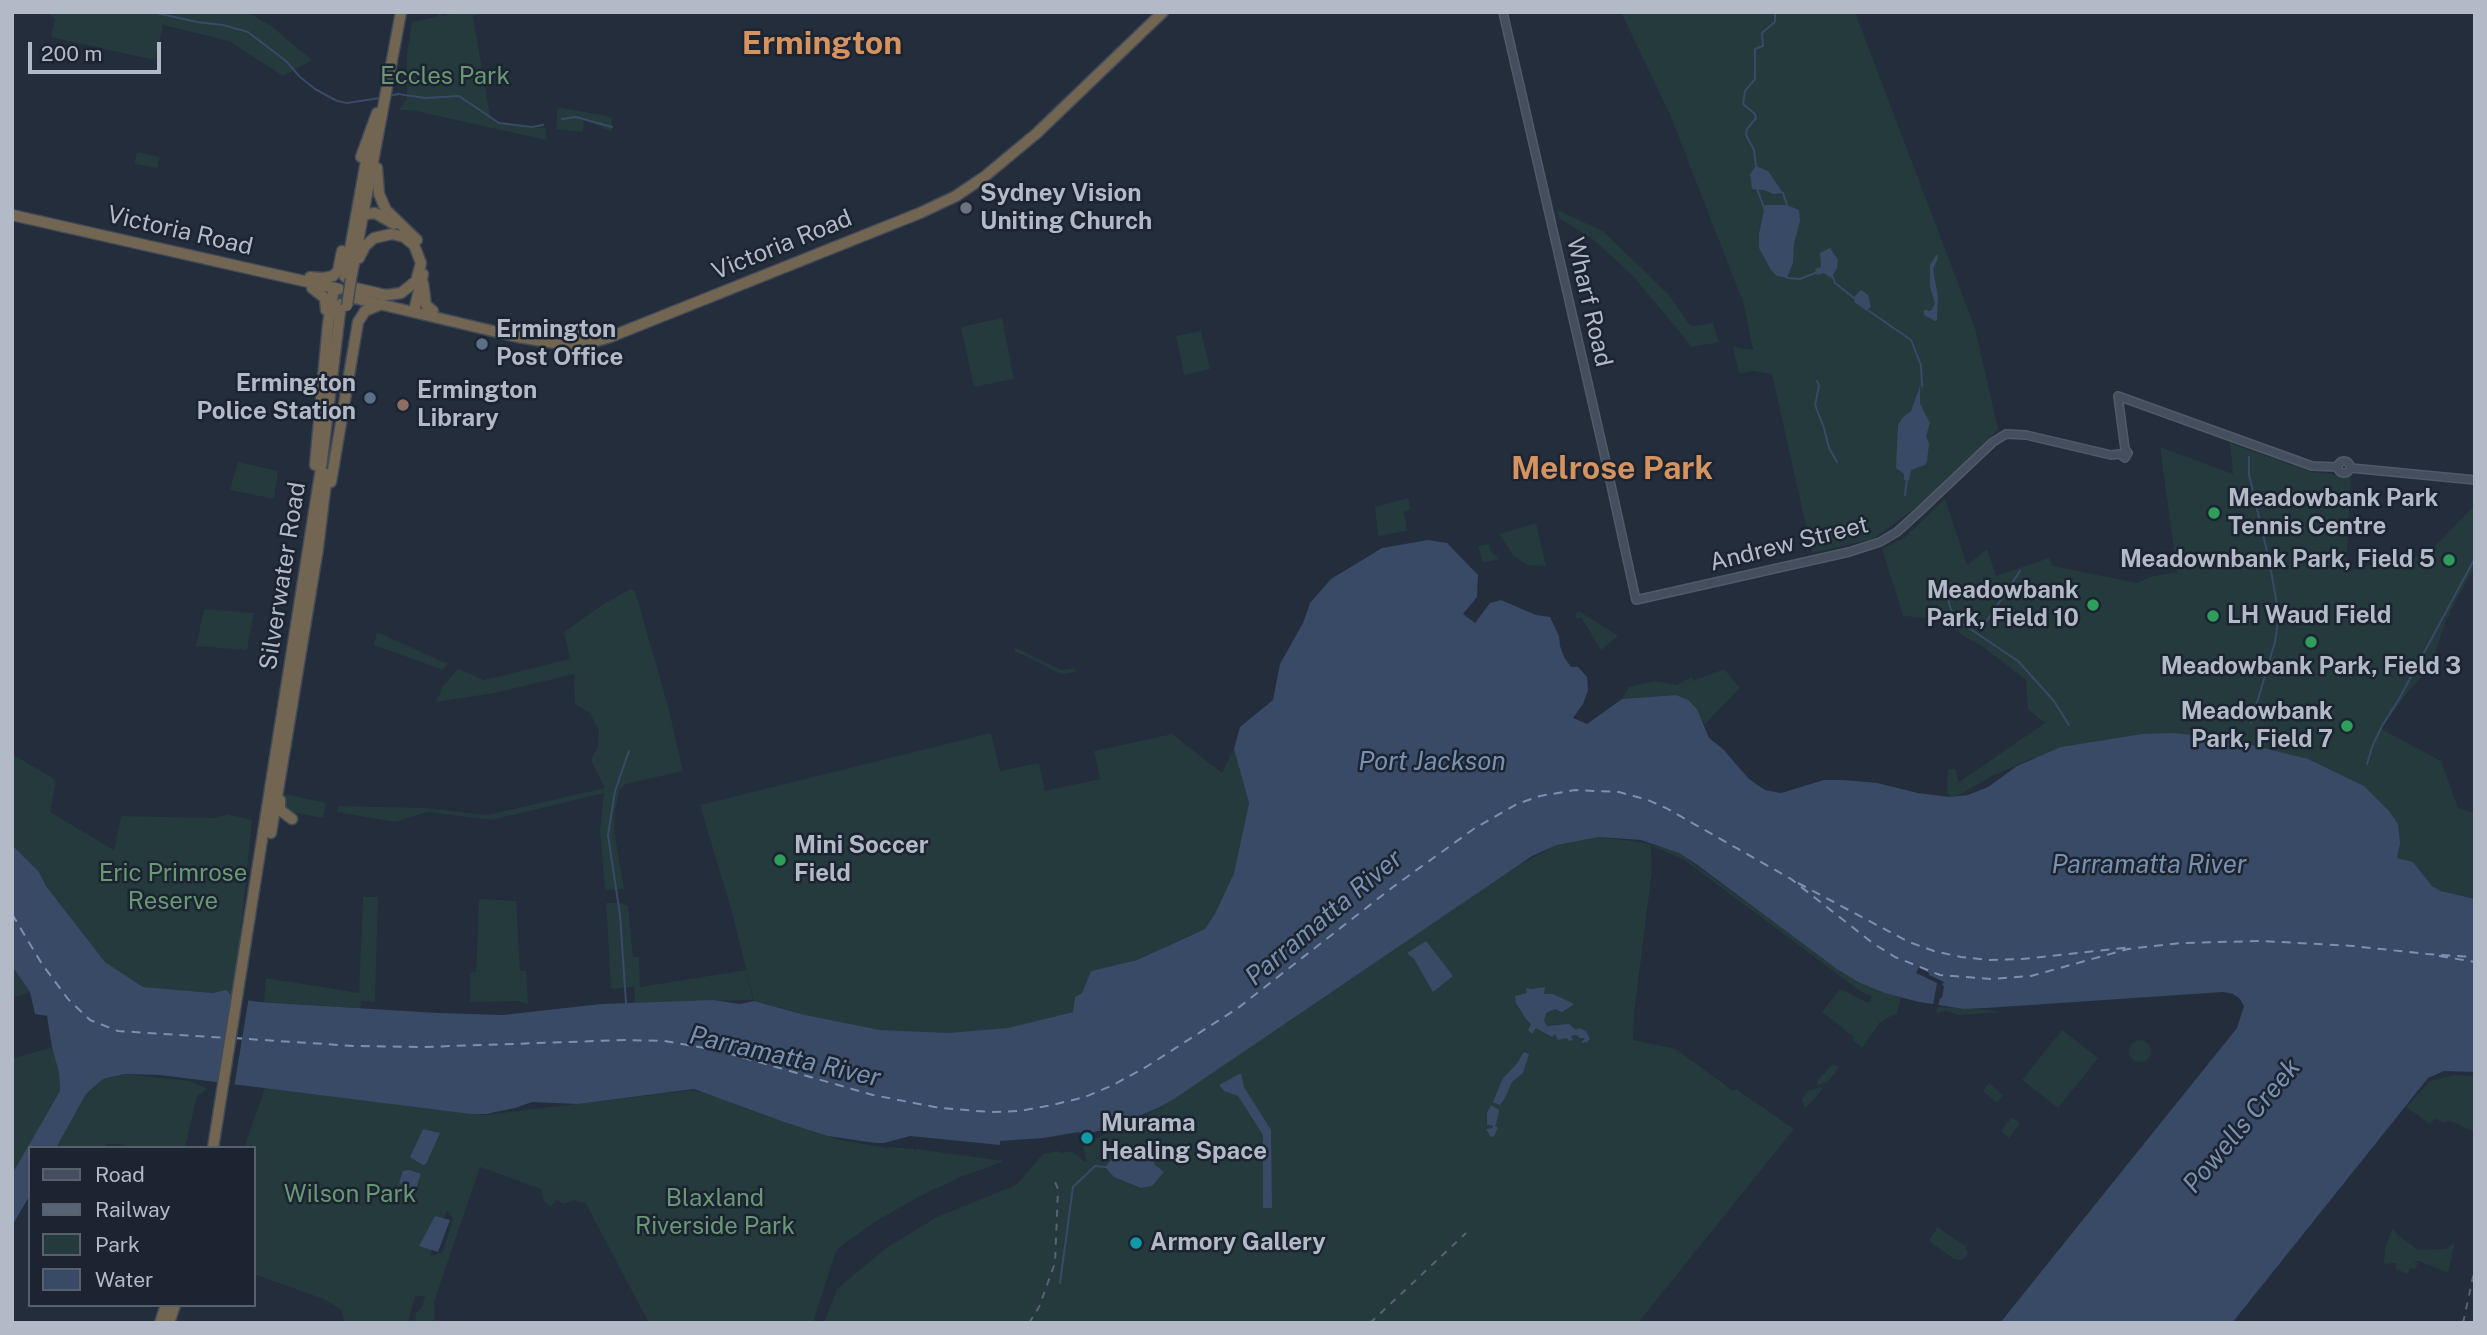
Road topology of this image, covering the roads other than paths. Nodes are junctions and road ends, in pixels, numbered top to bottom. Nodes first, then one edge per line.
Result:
1 (395, 12) edge
2 (401, 12) edge
3 (1156, 12) edge
4 (1163, 12) edge
5 (1503, 12) edge
6 (392, 49) junction
7 (368, 165) junction
8 (363, 214) junction
9 (12, 215) edge
10 (12, 221) edge
11 (353, 226) junction
12 (410, 233) junction
13 (147, 246) junction
14 (196, 263) junction
15 (228, 263) junction
16 (309, 276) junction
17 (422, 280) junction
18 (312, 288) junction
19 (344, 291) junction
20 (383, 304) junction
21 (415, 309) junction
22 (433, 311) junction
23 (328, 324) junction
24 (2475, 480) edge
25 (314, 514) junction
26 (320, 538) junction
27 (1636, 600) joint
28 (284, 758) junction
29 (270, 839) junction
30 (244, 978) junction
31 (213, 1146) edge
32 (220, 1146) edge

1 - 6 highway, Silverwater Road
2 - 6 highway, Silverwater Road
3 - 22 highway, Victoria Road
4 - 21 highway, Victoria Road
5 - 27 main road, Wharf Road
6 - 7 highway, Silverwater Road
6 - 7 highway, Silverwater Road
7 - 8 highway, Silverwater Road
7 - 11 highway, Silverwater Road
7 - 12 highway
7 - 16 highway
8 - 11 highway
8 - 12 highway
8 - 19 highway, Silverwater Road
9 - 13 highway, Victoria Road
10 - 14 highway, Victoria Road
11 - 19 highway, Silverwater Road
12 - 17 highway
13 - 14 highway
13 - 15 highway, Victoria Road
14 - 18 highway, Victoria Road
15 - 16 highway
15 - 19 highway, Victoria Road
16 - 19 highway
17 - 21 highway
17 - 22 highway
18 - 19 highway, Victoria Road
18 - 23 highway
19 - 19 highway
19 - 20 highway, Victoria Road
19 - 21 highway, Victoria Road
19 - 23 highway
19 - 25 highway, Silverwater Road
19 - 26 highway, Silverwater Road
20 - 21 highway, Victoria Road
20 - 26 highway
21 - 22 highway, Victoria Road
23 - 25 highway
24 - 27 main road, Andrew Street
25 - 30 highway, Silverwater Road
26 - 28 highway, Silverwater Road
28 - 29 highway, Silverwater Road
28 - 29 highway
29 - 30 highway, Silverwater Road
30 - 31 highway, Silverwater Road
30 - 32 highway, Silverwater Road

